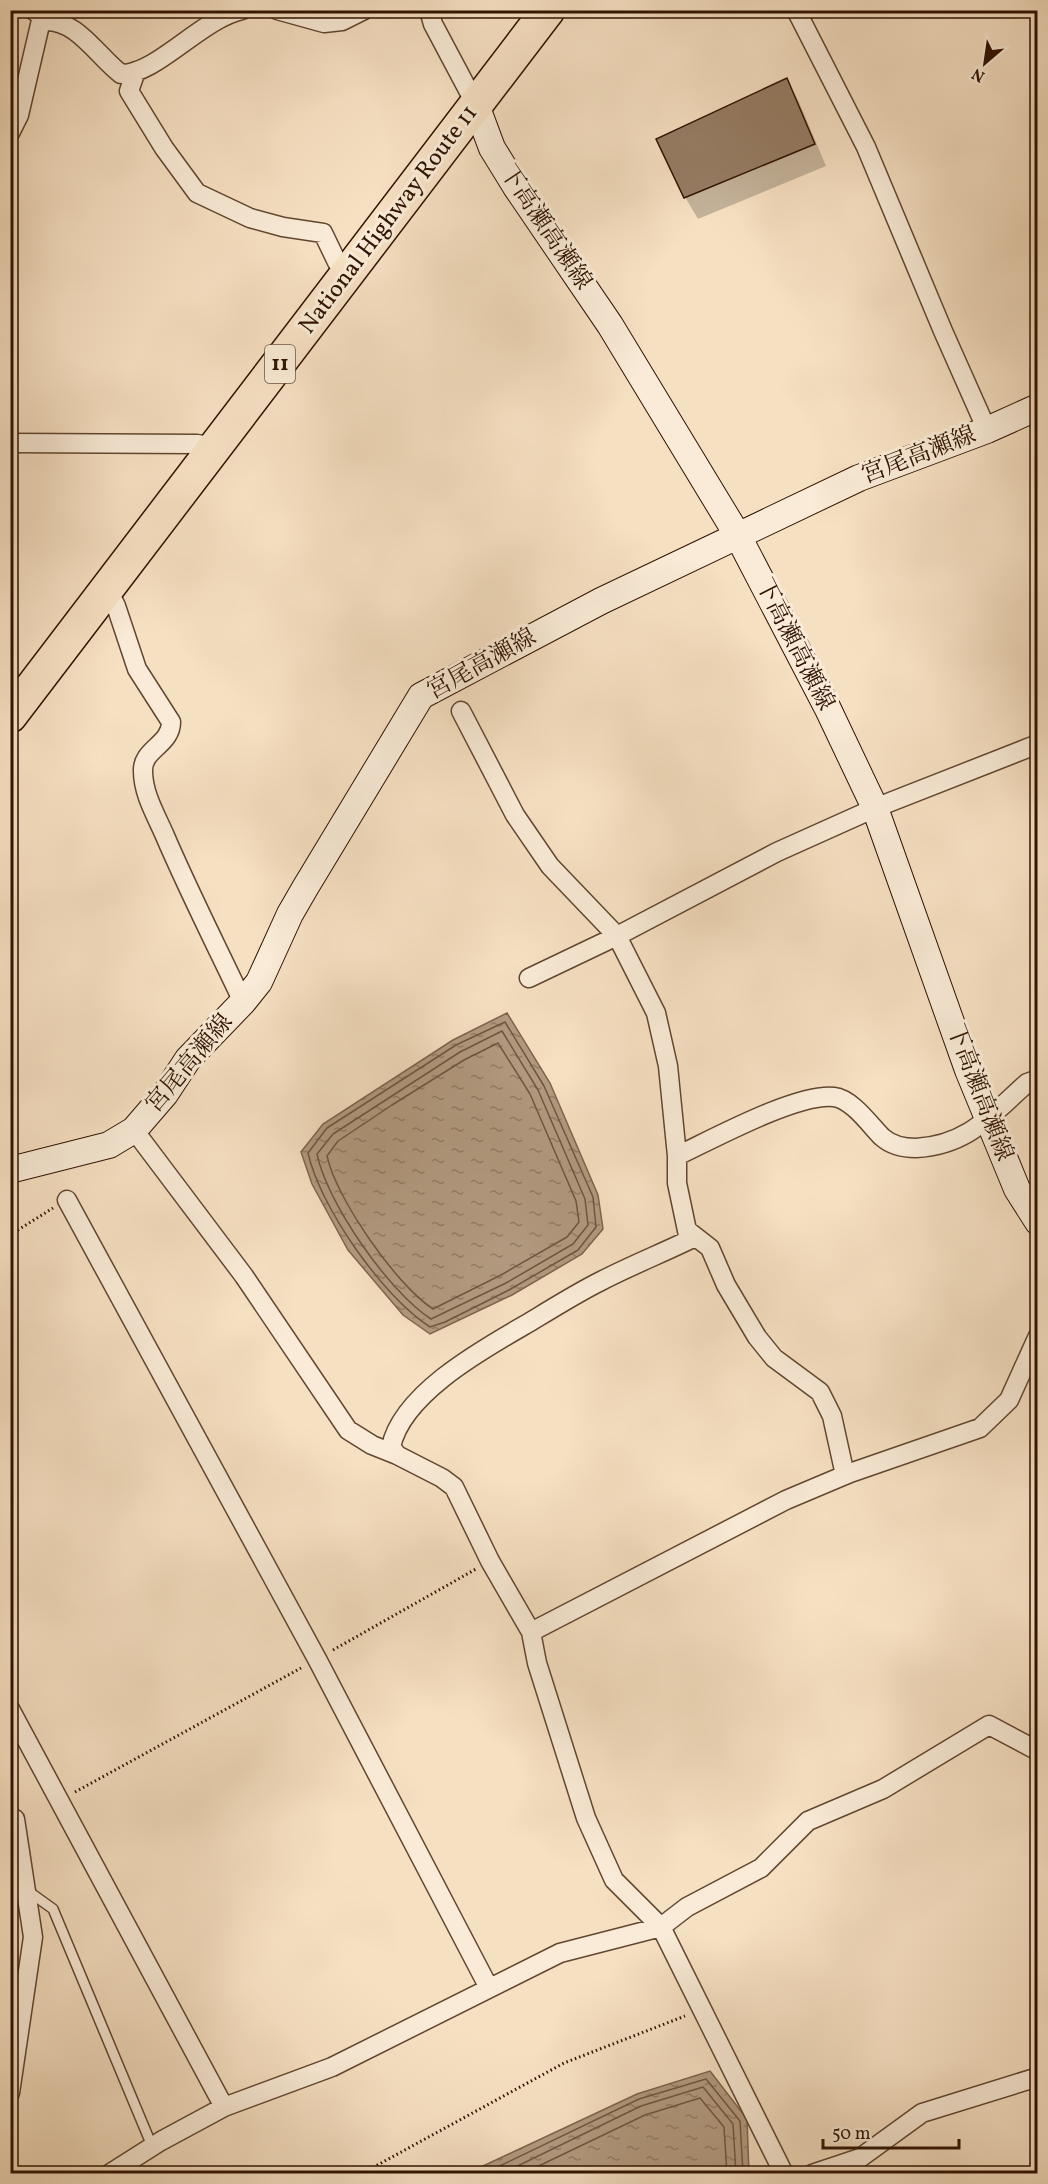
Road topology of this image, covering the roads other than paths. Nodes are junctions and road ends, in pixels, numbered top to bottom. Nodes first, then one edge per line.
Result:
1 (242, 10) edge
2 (277, 10) edge
3 (364, 10) edge
4 (429, 10) edge
5 (548, 10) edge
6 (796, 10) edge
7 (38, 13) edge
8 (136, 71) junction
9 (476, 105) junction
10 (10, 133) edge
11 (349, 272) junction
12 (1038, 407) edge
13 (987, 430) junction
14 (10, 443) edge
15 (216, 447) junction
16 (738, 536) junction
17 (108, 590) junction
18 (462, 711) dead end
19 (10, 716) edge
20 (1038, 744) edge
21 (875, 808) junction
22 (617, 936) junction
23 (529, 978) dead end
24 (243, 1002) junction
25 (1038, 1079) edge
26 (987, 1118) junction
27 (134, 1130) junction
28 (677, 1156) junction
29 (10, 1170) edge
30 (67, 1200) dead end
31 (1038, 1222) edge
32 (687, 1230) junction
33 (1038, 1336) edge
34 (397, 1455) junction
35 (845, 1475) junction
36 (531, 1632) junction
37 (10, 1709) edge
38 (1038, 1751) edge
39 (15, 1819) dead end
40 (10, 1878) edge
41 (26, 1889) junction
42 (661, 1927) junction
43 (489, 1988) junction
44 (1038, 2077) edge
45 (10, 2093) edge
46 (224, 2107) junction
47 (152, 2146) junction
48 (840, 2170) edge
49 (109, 2174) edge
50 (784, 2174) edge
51 (812, 2174) edge

1 - 8 street
2 - 3 street
4 - 9 street
5 - 9 highway, National Highway Route 11 / 11
6 - 13 street
7 - 8 street
7 - 10 street
8 - 11 street
9 - 11 highway, National Highway Route 11 / 11
9 - 16 main road, 下高瀬高瀬線
11 - 15 highway, National Highway Route 11 / 11
12 - 13 main road, 宮尾高瀬線
13 - 16 main road, 宮尾高瀬線
14 - 15 street
15 - 17 highway, National Highway Route 11 / 11
16 - 21 main road, 下高瀬高瀬線
16 - 24 main road, 宮尾高瀬線
17 - 19 highway, National Highway Route 11 / 11
17 - 24 street
18 - 22 street
20 - 21 street
21 - 22 street
21 - 26 main road, 下高瀬高瀬線
22 - 23 street
22 - 28 street
24 - 27 main road, 宮尾高瀬線
25 - 26 street
26 - 28 street
26 - 31 main road, 下高瀬高瀬線
27 - 29 main road, 宮尾高瀬線
27 - 34 street
28 - 32 street
30 - 43 street
32 - 34 street
32 - 35 street
33 - 35 street
34 - 36 street
35 - 36 street
36 - 42 street
37 - 46 street
38 - 42 street
39 - 41 street
40 - 41 lane
41 - 45 street
41 - 47 lane
42 - 43 street
42 - 50 street
43 - 46 street
44 - 48 street
46 - 47 street
47 - 49 street
48 - 51 street

